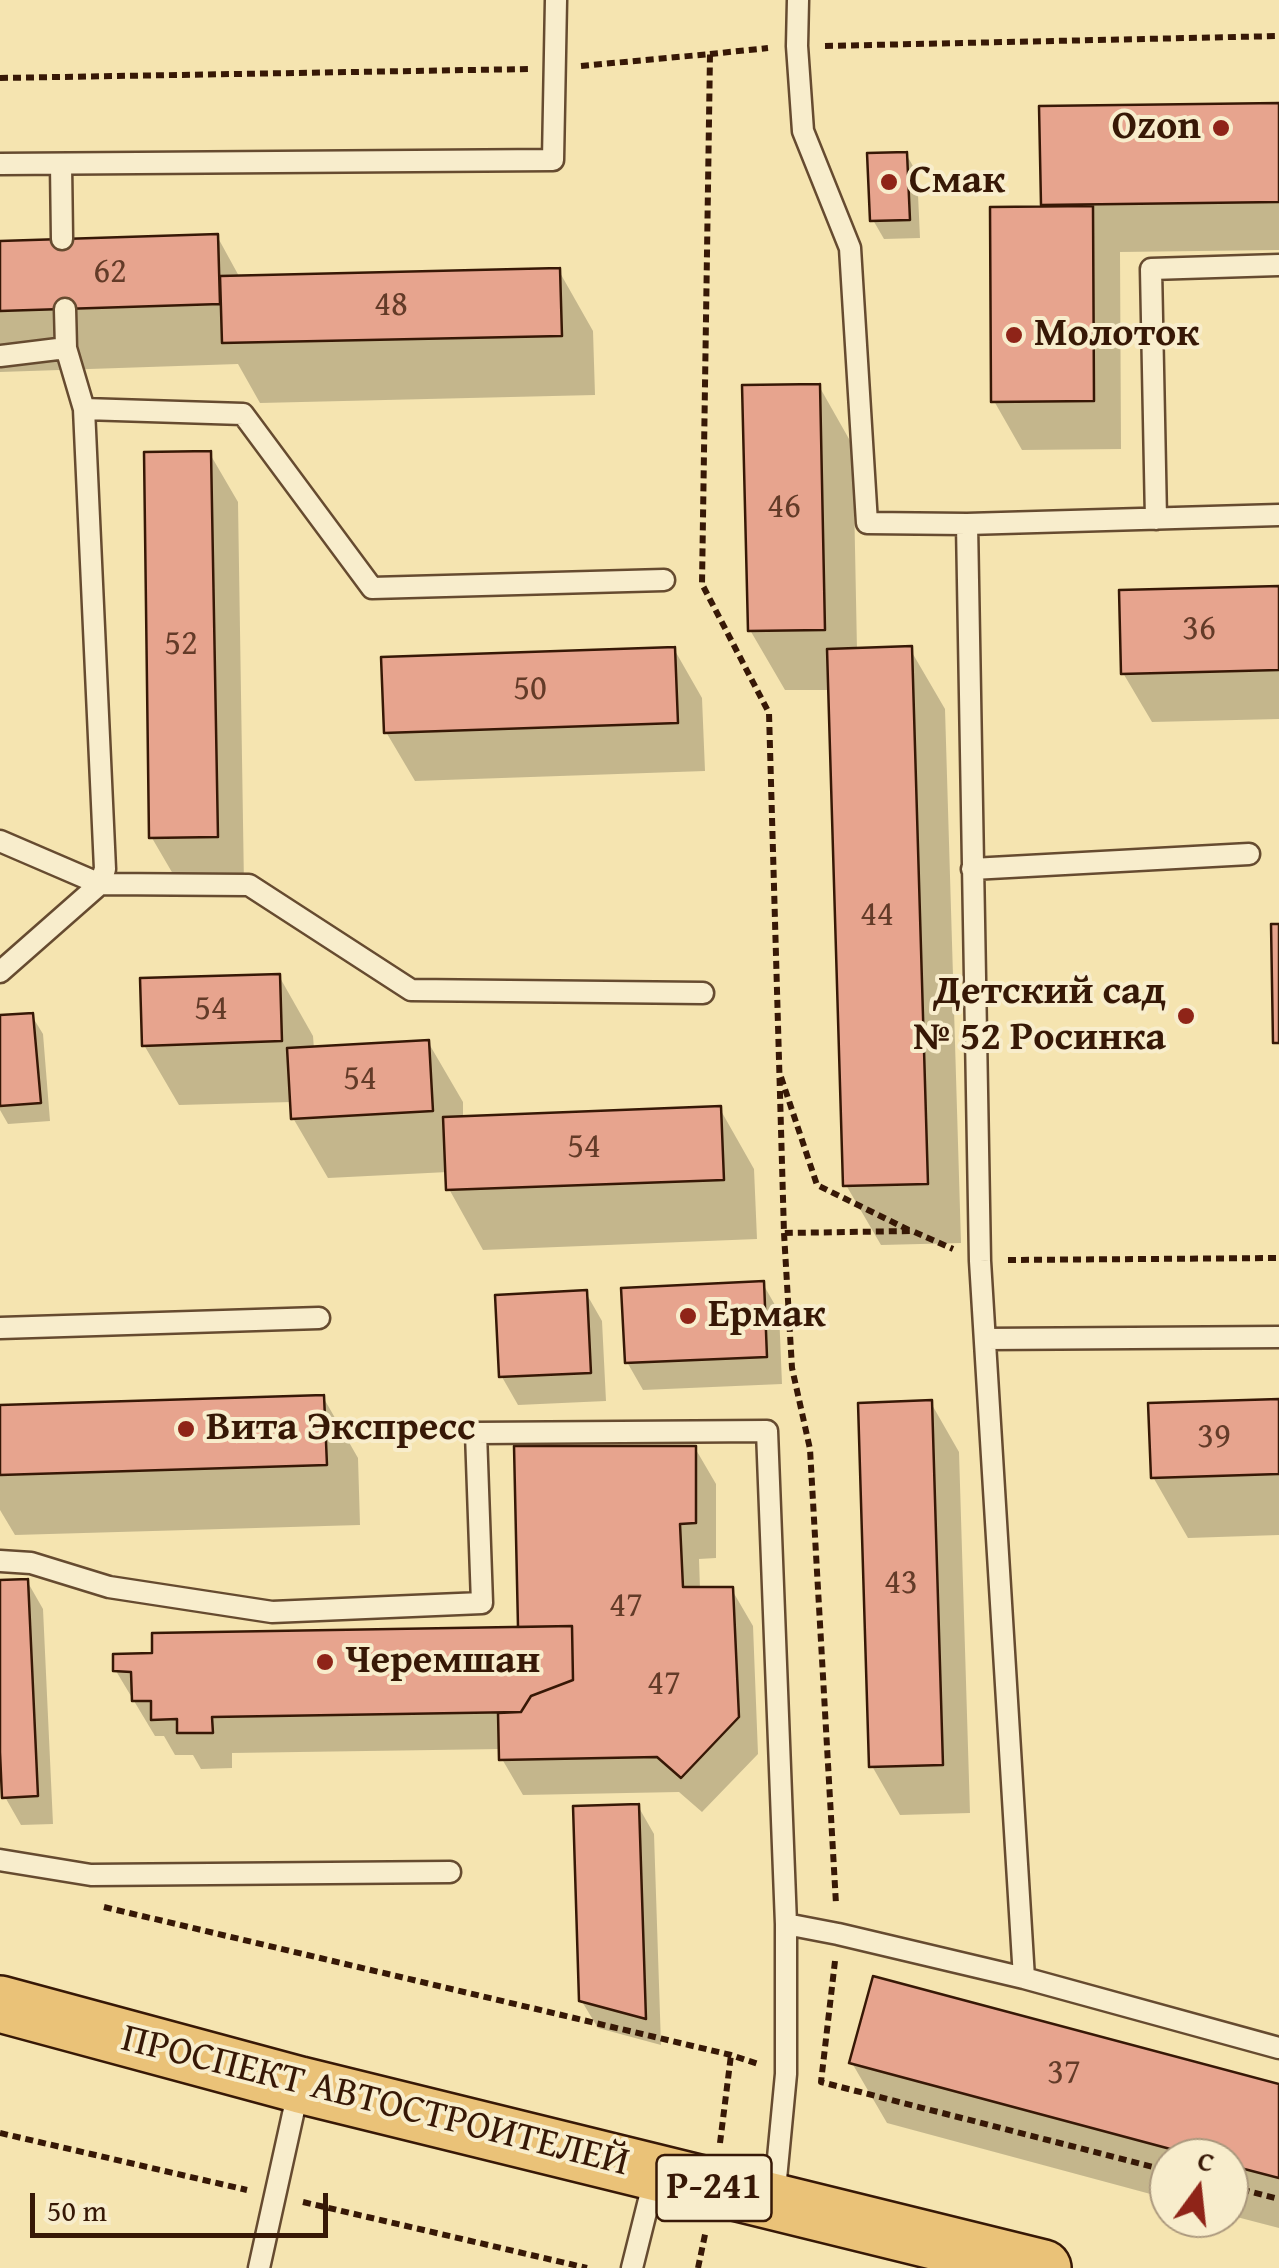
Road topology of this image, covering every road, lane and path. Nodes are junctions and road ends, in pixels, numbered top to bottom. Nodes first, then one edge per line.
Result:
1 (556, 0) edge
2 (798, 0) edge
3 (1279, 36) edge
4 (797, 46) junction
5 (710, 54) dead end
6 (0, 164) edge
7 (61, 164) junction
8 (62, 239) dead end
9 (1279, 265) edge
10 (65, 309) dead end
11 (66, 348) junction
12 (0, 356) edge
13 (84, 409) junction
14 (1279, 516) edge
15 (1156, 519) junction
16 (967, 524) junction
17 (664, 580) dead end
18 (0, 841) edge
19 (1249, 854) dead end
20 (972, 869) junction
21 (100, 884) junction
22 (0, 972) edge
23 (703, 994) dead end
24 (779, 1071) dead end
25 (912, 1231) dead end
26 (784, 1233) dead end
27 (320, 1318) dead end
28 (0, 1328) edge
29 (1279, 1336) edge
30 (986, 1339) junction
31 (0, 1562) edge
32 (0, 1860) edge
33 (450, 1872) dead end
34 (96, 1906) dead end
35 (786, 1924) junction
36 (838, 1934) junction
37 (1024, 1978) junction
38 (0, 2004) edge
39 (1279, 2048) edge
40 (786, 2074) junction
41 (822, 2082) junction
42 (300, 2085) junction
43 (1149, 2166) edge
44 (656, 2174) junction
45 (1249, 2191) edge
46 (1279, 2199) edge
47 (774, 2202) junction
48 (259, 2268) edge
49 (632, 2268) edge
50 (1043, 2268) edge

1 - 7 lane
2 - 4 lane
3 - 4 path
4 - 5 path
4 - 16 lane
6 - 7 lane
7 - 8 lane
9 - 15 lane
10 - 11 lane
11 - 12 lane
11 - 13 lane
13 - 17 lane
13 - 21 lane
14 - 15 lane
15 - 16 lane
16 - 20 lane
18 - 21 lane
19 - 20 lane
20 - 30 lane
21 - 22 lane
21 - 23 lane
24 - 25 path
26 - 36 path
27 - 28 lane
29 - 30 lane
30 - 37 lane
31 - 35 lane
32 - 33 lane
34 - 40 path
35 - 36 lane
35 - 40 lane
36 - 37 lane
36 - 41 path
37 - 39 lane
38 - 42 highway, ПРОСПЕКТ АВТОСТРОИТЕЛЕЙ / Р-241
40 - 41 path
40 - 47 lane
41 - 43 path
42 - 44 highway, ПРОСПЕКТ АВТОСТРОИТЕЛЕЙ / Р-241
42 - 48 lane
44 - 47 highway, ПРОСПЕКТ АВТОСТРОИТЕЛЕЙ / Р-241
44 - 49 lane
45 - 46 path
47 - 50 highway, ПРОСПЕКТ АВТОСТРОИТЕЛЕЙ / Р-241

